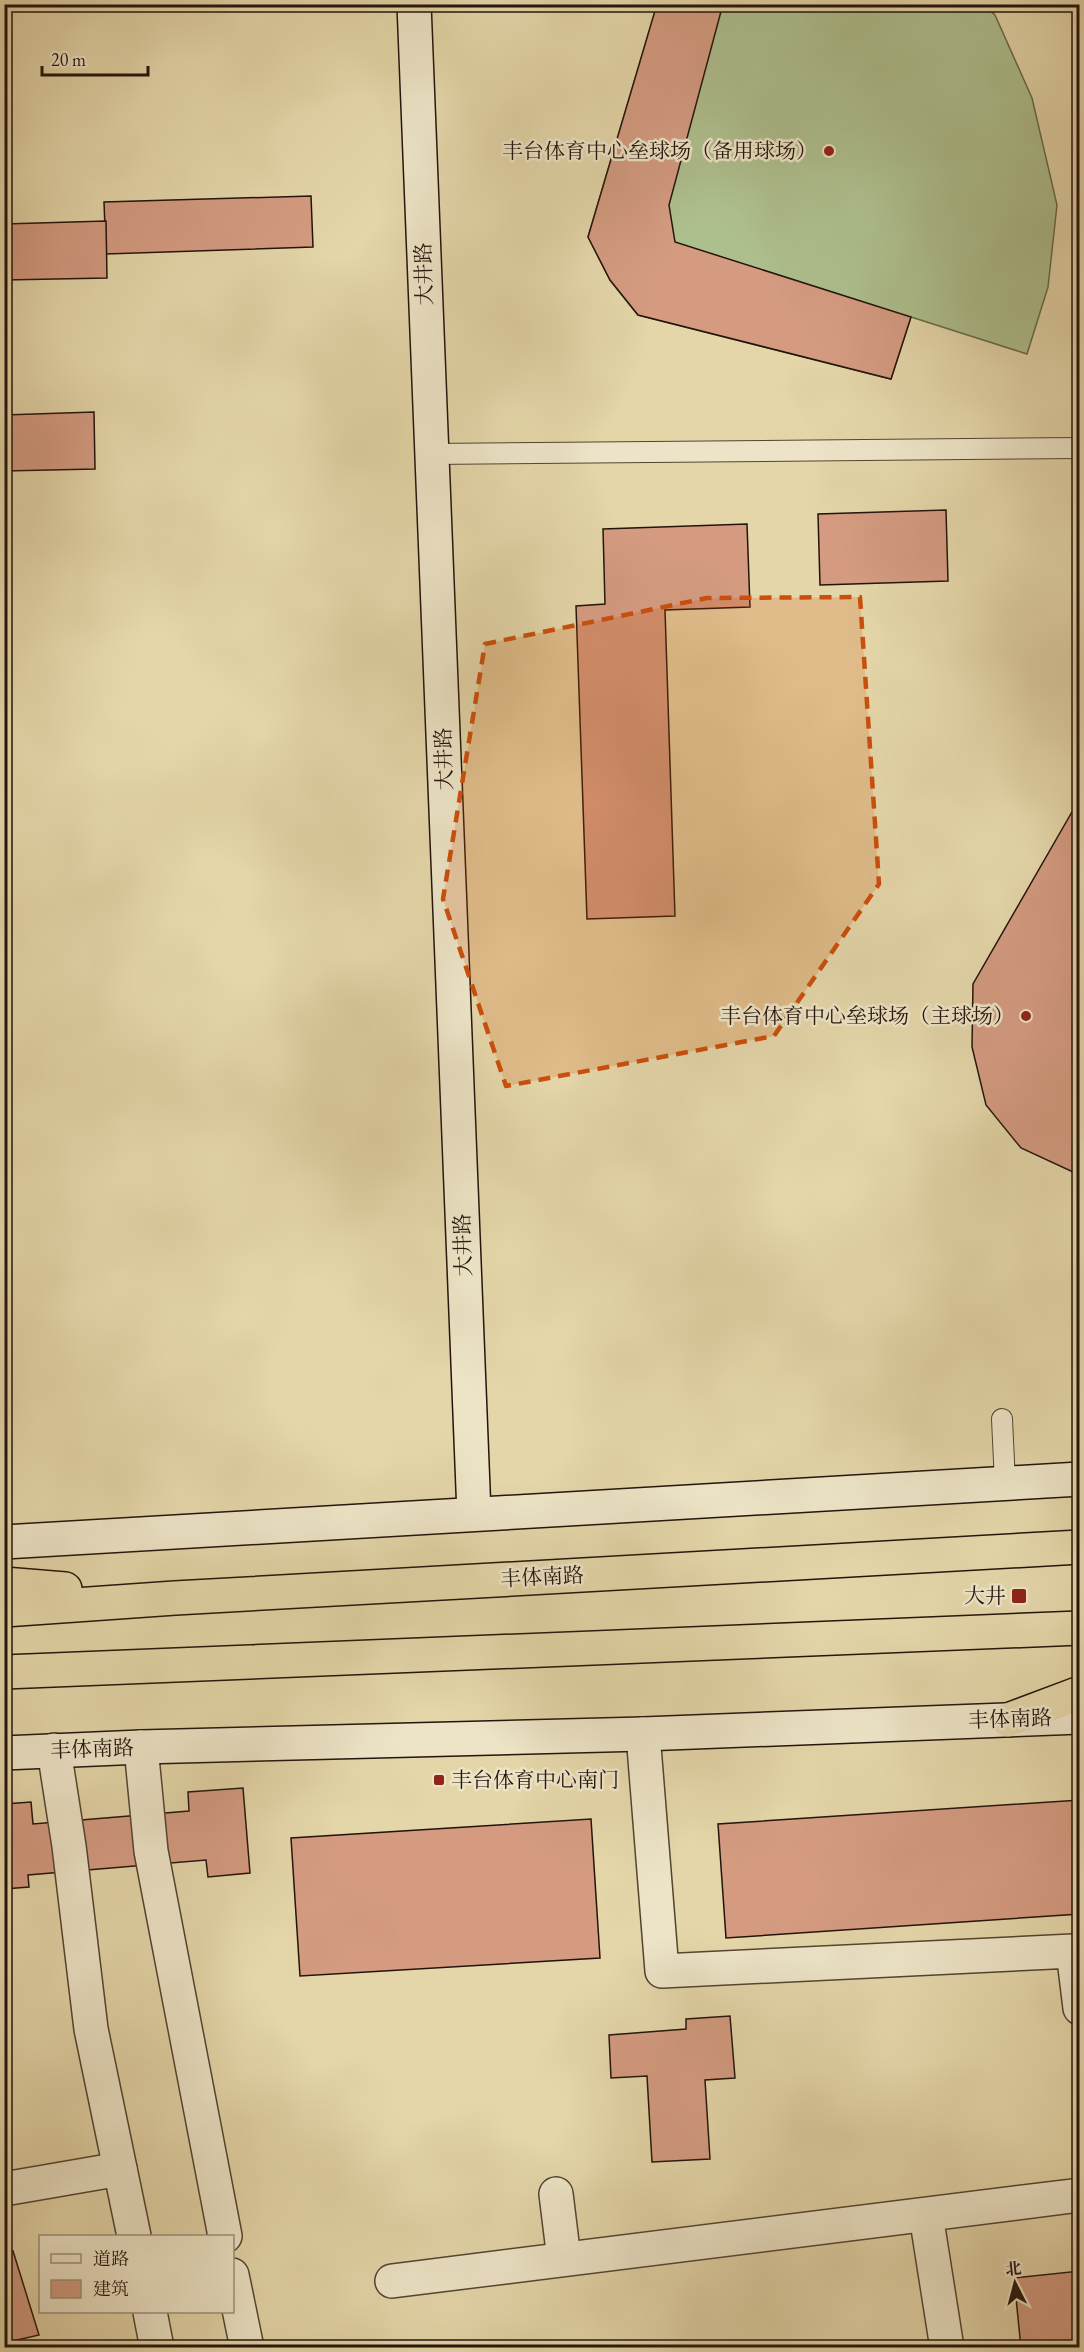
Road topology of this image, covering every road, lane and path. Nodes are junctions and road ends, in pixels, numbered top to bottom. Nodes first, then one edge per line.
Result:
1 (414, 4) edge
2 (1080, 448) edge
3 (431, 454) junction
4 (1002, 1419) dead end
5 (1080, 1479) edge
6 (1005, 1483) junction
7 (474, 1514) junction
8 (4, 1542) edge
9 (1080, 1547) edge
10 (4, 1584) edge
11 (175, 1598) junction
12 (4, 1610) edge
13 (1080, 1629) edge
14 (4, 1672) edge
15 (1080, 1693) edge
16 (1080, 1717) edge
17 (1008, 1720) junction
18 (643, 1734) junction
19 (141, 1747) junction
20 (54, 1750) junction
21 (4, 1753) edge
22 (1080, 2008) edge
23 (120, 2169) junction
24 (4, 2189) edge
25 (556, 2194) dead end
26 (1080, 2195) edge
27 (926, 2215) junction
28 (134, 2235) edge
29 (225, 2235) edge
30 (564, 2259) junction
31 (392, 2281) dead end
32 (234, 2285) edge
33 (150, 2313) edge
34 (157, 2348) edge
35 (246, 2348) edge
36 (947, 2348) edge

1 - 3 street, 大井路
2 - 3 lane
3 - 7 street, 大井路
4 - 6 lane
5 - 6 street
6 - 7 street
7 - 8 street
9 - 11 highway, 丰体南路
10 - 11 highway
11 - 12 highway, 丰体南路
13 - 14 highway
15 - 17 highway
16 - 17 street, 丰体南路
17 - 18 street, 丰体南路
18 - 19 street, 丰体南路
18 - 22 street
19 - 20 street, 丰体南路
19 - 29 street
20 - 21 street, 丰体南路
20 - 23 street
23 - 24 street
23 - 28 street
25 - 30 street
26 - 27 street
27 - 30 street
27 - 36 street
30 - 31 street
32 - 35 street
33 - 34 street

